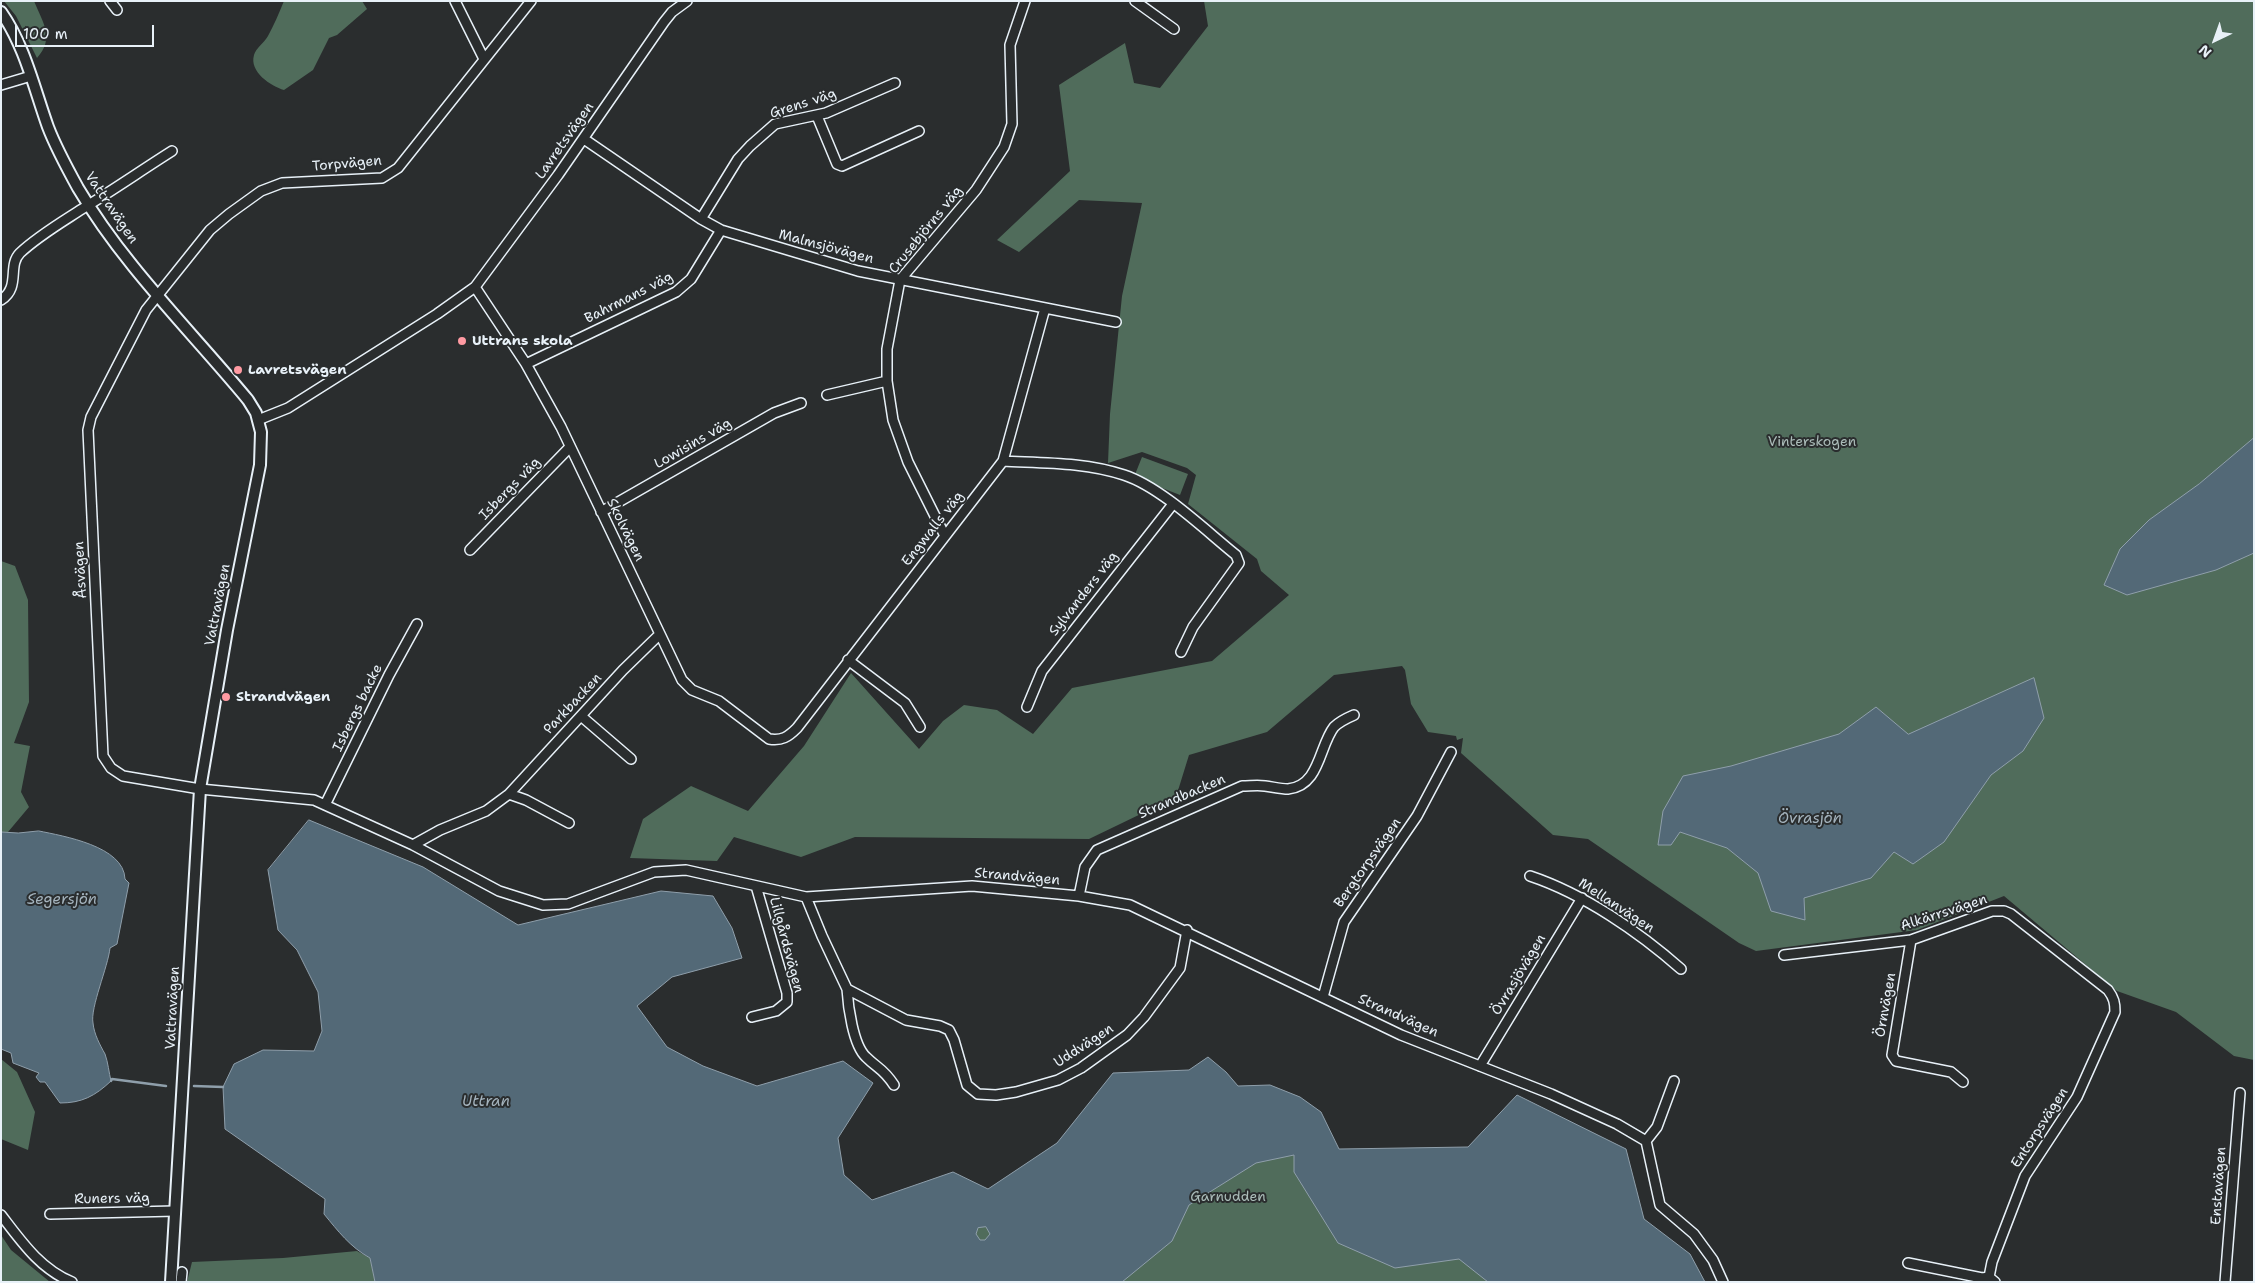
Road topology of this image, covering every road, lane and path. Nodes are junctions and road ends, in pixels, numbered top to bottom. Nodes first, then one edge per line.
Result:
1 (110, 1) edge
2 (455, 1) edge
3 (531, 1) edge
4 (687, 1) edge
5 (1025, 1) edge
6 (1134, 1) edge
7 (117, 10) dead end
8 (1, 12) edge
9 (1174, 29) dead end
10 (484, 60) junction
11 (31, 76) junction
12 (895, 83) dead end
13 (1, 85) edge
14 (817, 116) junction
15 (919, 130) dead end
16 (584, 138) junction
17 (172, 150) dead end
18 (89, 204) junction
19 (701, 219) junction
20 (721, 230) junction
21 (900, 280) junction
22 (475, 287) junction
23 (159, 295) junction
24 (1, 300) edge
25 (1045, 308) junction
26 (1116, 322) dead end
27 (526, 364) junction
28 (887, 381) junction
29 (827, 395) dead end
30 (802, 403) dead end
31 (258, 420) junction
32 (570, 447) junction
33 (1003, 460) junction
34 (1173, 504) junction
35 (601, 512) junction
36 (945, 536) junction
37 (470, 550) dead end
38 (417, 624) dead end
39 (659, 634) junction
40 (1181, 652) dead end
41 (848, 660) junction
42 (1028, 707) dead end
43 (1354, 715) dead end
44 (581, 716) junction
45 (920, 727) dead end
46 (787, 738) joint
47 (1451, 752) dead end
48 (630, 759) dead end
49 (200, 789) junction
50 (509, 794) junction
51 (325, 805) junction
52 (569, 823) dead end
53 (413, 845) junction
54 (1530, 876) dead end
55 (756, 886) junction
56 (1079, 896) junction
57 (806, 897) junction
58 (1582, 898) junction
59 (1187, 930) junction
60 (1912, 940) junction
61 (1784, 955) dead end
62 (1681, 970) dead end
63 (847, 989) junction
64 (2112, 996) joint
65 (1323, 997) junction
66 (752, 1017) dead end
67 (1480, 1066) junction
68 (1674, 1081) dead end
69 (1963, 1082) dead end
70 (894, 1085) dead end
71 (2240, 1093) dead end
72 (1646, 1141) junction
73 (175, 1211) junction
74 (50, 1214) dead end
75 (1, 1215) edge
76 (1908, 1263) dead end
77 (176, 1279) edge
78 (1992, 1279) edge
79 (72, 1282) edge
80 (1723, 1282) edge
81 (2225, 1282) edge

1 - 7 street
2 - 10 street
3 - 10 street, Torpvägen
4 - 16 street, Lavretsvägen
5 - 21 street, Crusebjörns väg
6 - 9 street
8 - 11 street, Vattravägen
10 - 23 street, Torpvägen
11 - 13 street
11 - 18 street, Vattravägen
12 - 14 street, Grens väg
14 - 15 street
14 - 19 street, Grens väg
16 - 19 street, Malmsjövägen
16 - 22 street, Lavretsvägen
17 - 18 street
18 - 23 street, Vattravägen
18 - 24 street
19 - 20 street, Malmsjövägen
20 - 21 street, Malmsjövägen
20 - 27 street, Bahrmans väg
21 - 25 street, Malmsjövägen
21 - 28 street, Crusebjörns väg
22 - 27 street, Skolvägen
22 - 31 street, Lavretsvägen
23 - 31 street, Vattravägen
23 - 49 street, Åsvägen
25 - 26 street, Malmsjövägen
25 - 33 street, Engwalls väg
27 - 32 street, Skolvägen
28 - 29 street
28 - 36 street, Crusebjörns väg
30 - 35 street, Lowisins väg
31 - 49 street, Vattravägen
32 - 35 street, Skolvägen
32 - 37 street, Isbergs väg
33 - 34 street
33 - 36 street, Engwalls väg
34 - 40 street
34 - 42 street, Sylvanders väg
35 - 39 street, Skolvägen
36 - 41 street, Engwalls väg
38 - 51 street, Isbergs backe
39 - 44 street, Parkbacken
39 - 46 street, Skolvägen
41 - 45 street
41 - 46 street, Engwalls väg
43 - 56 street, Strandbacken
44 - 48 street
44 - 50 street, Parkbacken
47 - 65 street, Bergtorpsvägen
49 - 51 street, Strandvägen
49 - 73 street, Vattravägen
50 - 52 street
50 - 53 street, Parkbacken
51 - 53 street, Strandvägen
53 - 55 street, Strandvägen
54 - 58 street, Mellanvägen
55 - 57 street, Strandvägen
55 - 66 street, Lillgårdsvägen
56 - 57 street, Strandvägen
56 - 59 street, Strandvägen
57 - 63 street
58 - 62 street, Mellanvägen
58 - 67 street, Övrasjövägen
59 - 63 street, Uddvägen
59 - 65 street, Strandvägen
60 - 61 street, Alkärrsvägen
60 - 64 street, Alkärrsvägen
60 - 69 street, Örnvägen
63 - 70 street
64 - 78 street, Entorpsvägen
65 - 67 street, Strandvägen
67 - 72 street, Strandvägen
68 - 72 street
71 - 81 street, Enstavägen
72 - 80 street
73 - 74 street, Runers väg
73 - 77 street, Vattravägen
75 - 79 street
76 - 78 street

